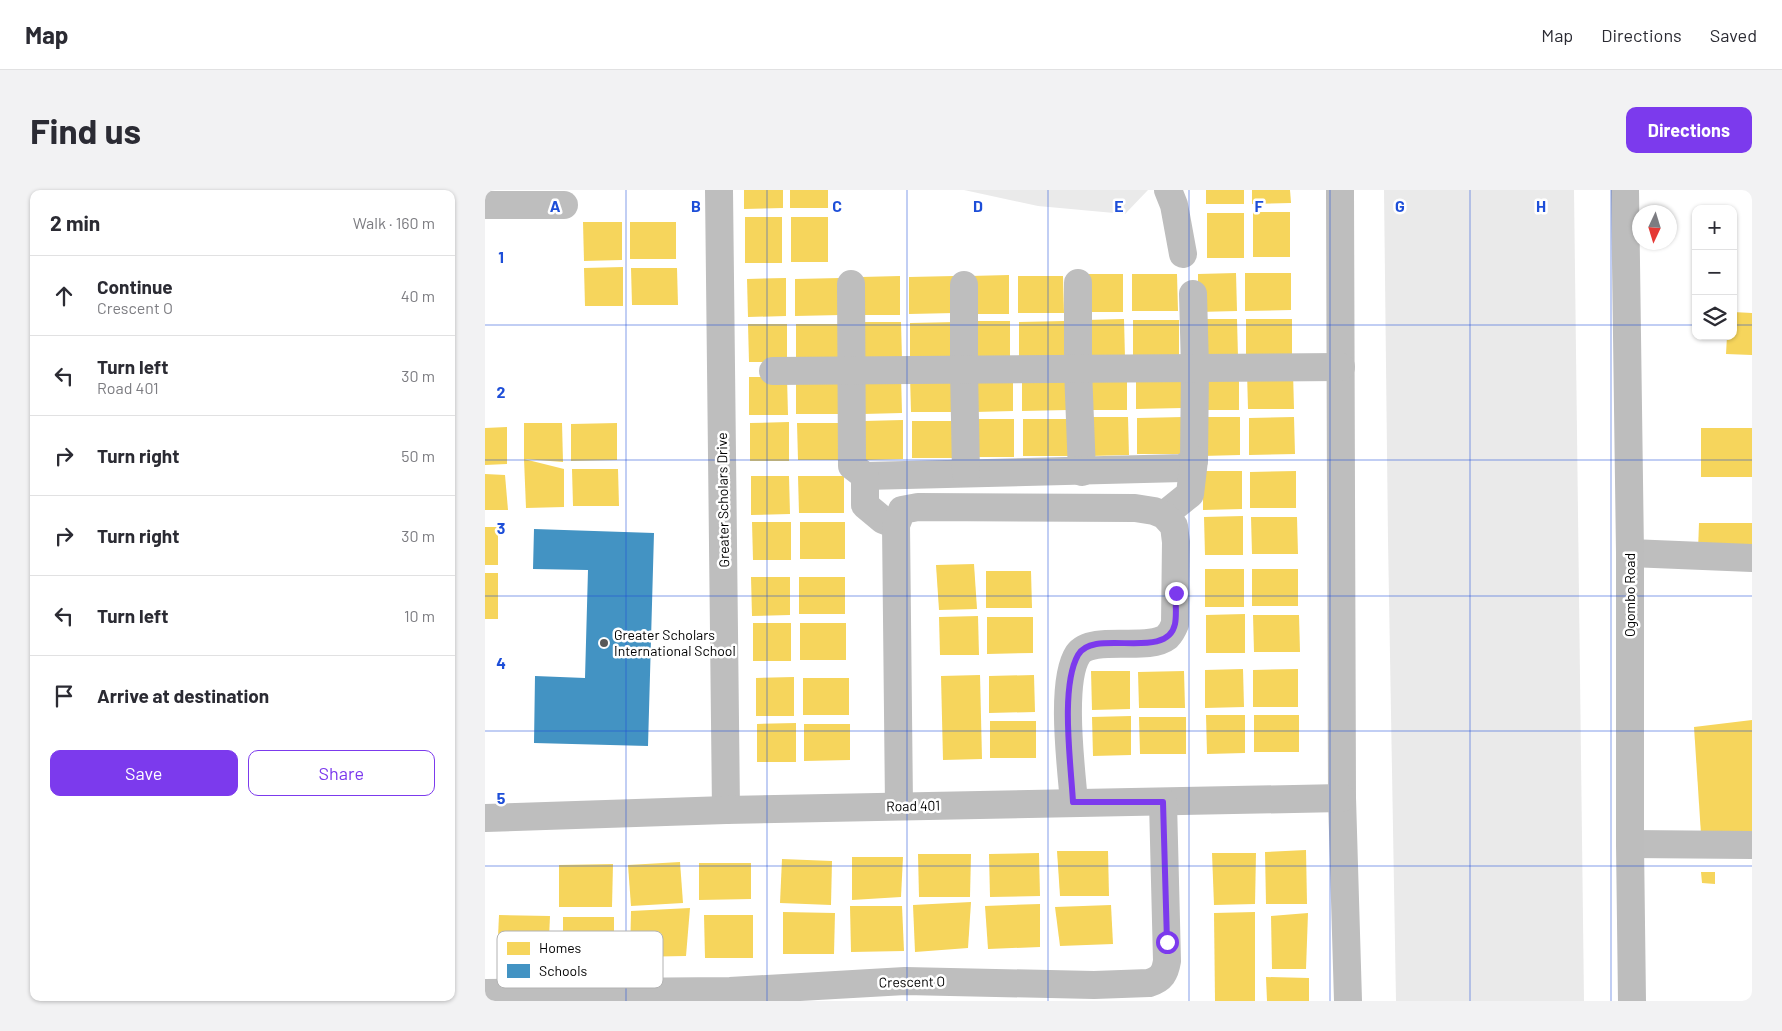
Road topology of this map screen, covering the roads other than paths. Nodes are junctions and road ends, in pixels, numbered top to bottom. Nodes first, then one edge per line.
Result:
1 (719, 190) edge
2 (1168, 190) edge
3 (1340, 190) edge
4 (1625, 190) edge
5 (485, 205) edge
6 (564, 205) dead end
7 (1183, 254) dead end
8 (1078, 283) dead end
9 (851, 284) dead end
10 (964, 285) dead end
11 (1193, 294) dead end
12 (1341, 367) junction
13 (1195, 368) junction
14 (964, 369) junction
15 (1078, 369) junction
16 (773, 371) dead end
17 (853, 371) junction
18 (1194, 460) junction
19 (1082, 472) junction
20 (966, 473) junction
21 (865, 476) junction
22 (1164, 516) junction
23 (896, 525) junction
24 (1629, 553) junction
25 (1752, 558) edge
26 (1342, 798) junction
27 (1073, 802) junction
28 (1163, 802) junction
29 (899, 806) junction
30 (727, 810) junction
31 (485, 818) edge
32 (1630, 844) junction
33 (1752, 845) edge
34 (904, 991) edge
35 (485, 993) edge
36 (729, 996) edge
37 (1348, 1001) edge
38 (1631, 1001) edge

1 - 30 street, Greater Scholars Drive
2 - 7 street
3 - 12 street
4 - 24 main road, Ogombo Road
5 - 6 street
8 - 15 street
9 - 17 street
10 - 14 street
11 - 13 street
12 - 13 street
12 - 26 street
13 - 15 street
13 - 18 street
14 - 15 street
14 - 17 street
14 - 20 street
15 - 19 street
16 - 17 street
17 - 21 street
18 - 19 street
18 - 22 street
19 - 20 street
20 - 21 street
21 - 23 street
22 - 23 street
22 - 27 street
23 - 29 street
24 - 25 street
24 - 32 main road, Ogombo Road
26 - 28 street, Road 401
26 - 37 street
27 - 28 street, Road 401
27 - 29 street, Road 401
28 - 34 street, Crescent O
29 - 30 street, Road 401
30 - 31 street, Road 401
32 - 33 street
32 - 38 main road, Ogombo Road
34 - 36 street, Crescent O
35 - 36 street, Crescent O

